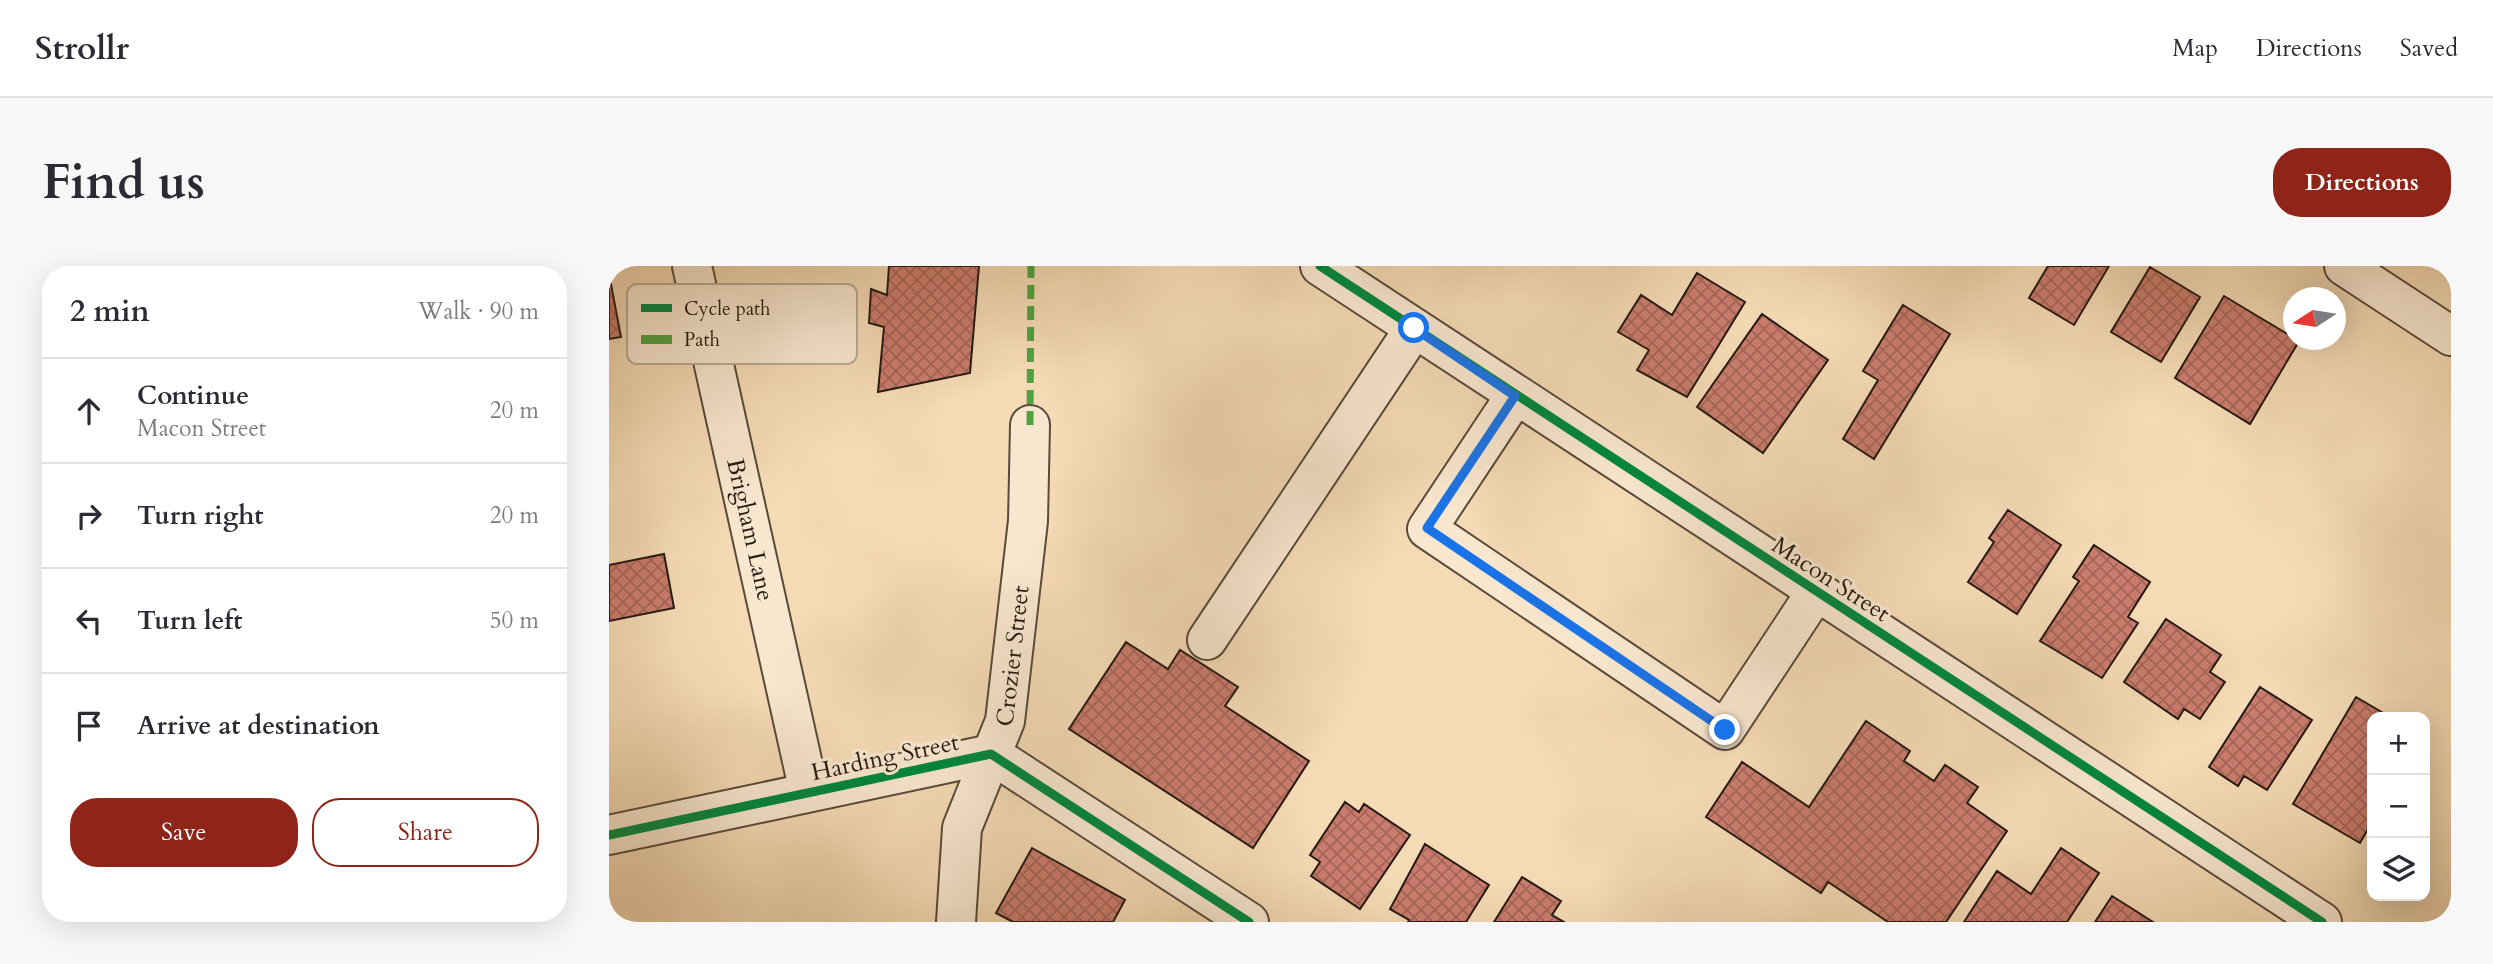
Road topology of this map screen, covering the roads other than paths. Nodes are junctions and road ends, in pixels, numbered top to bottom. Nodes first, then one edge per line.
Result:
1 (692, 266) edge
2 (1320, 266) edge
3 (2344, 266) edge
4 (696, 284) edge
5 (1414, 328) junction
6 (2451, 336) edge
7 (714, 364) edge
8 (1515, 396) junction
9 (1030, 425) dead end
10 (1816, 592) junction
11 (1207, 640) dead end
12 (991, 754) junction
13 (809, 792) junction
14 (609, 835) edge
15 (955, 922) edge
16 (1249, 922) edge
17 (2322, 922) edge

1 - 4 street, Brigham Lane
2 - 5 street, Macon Street
3 - 6 street
5 - 8 street, Macon Street
5 - 11 street
7 - 13 street, Brigham Lane
8 - 10 street, Macon Street
8 - 10 street
9 - 12 street, Crozier Street
10 - 17 street, Macon Street
12 - 13 street, Harding Street
12 - 15 street, Crozier Street
12 - 16 street, Harding Street
13 - 14 street, Harding Street

